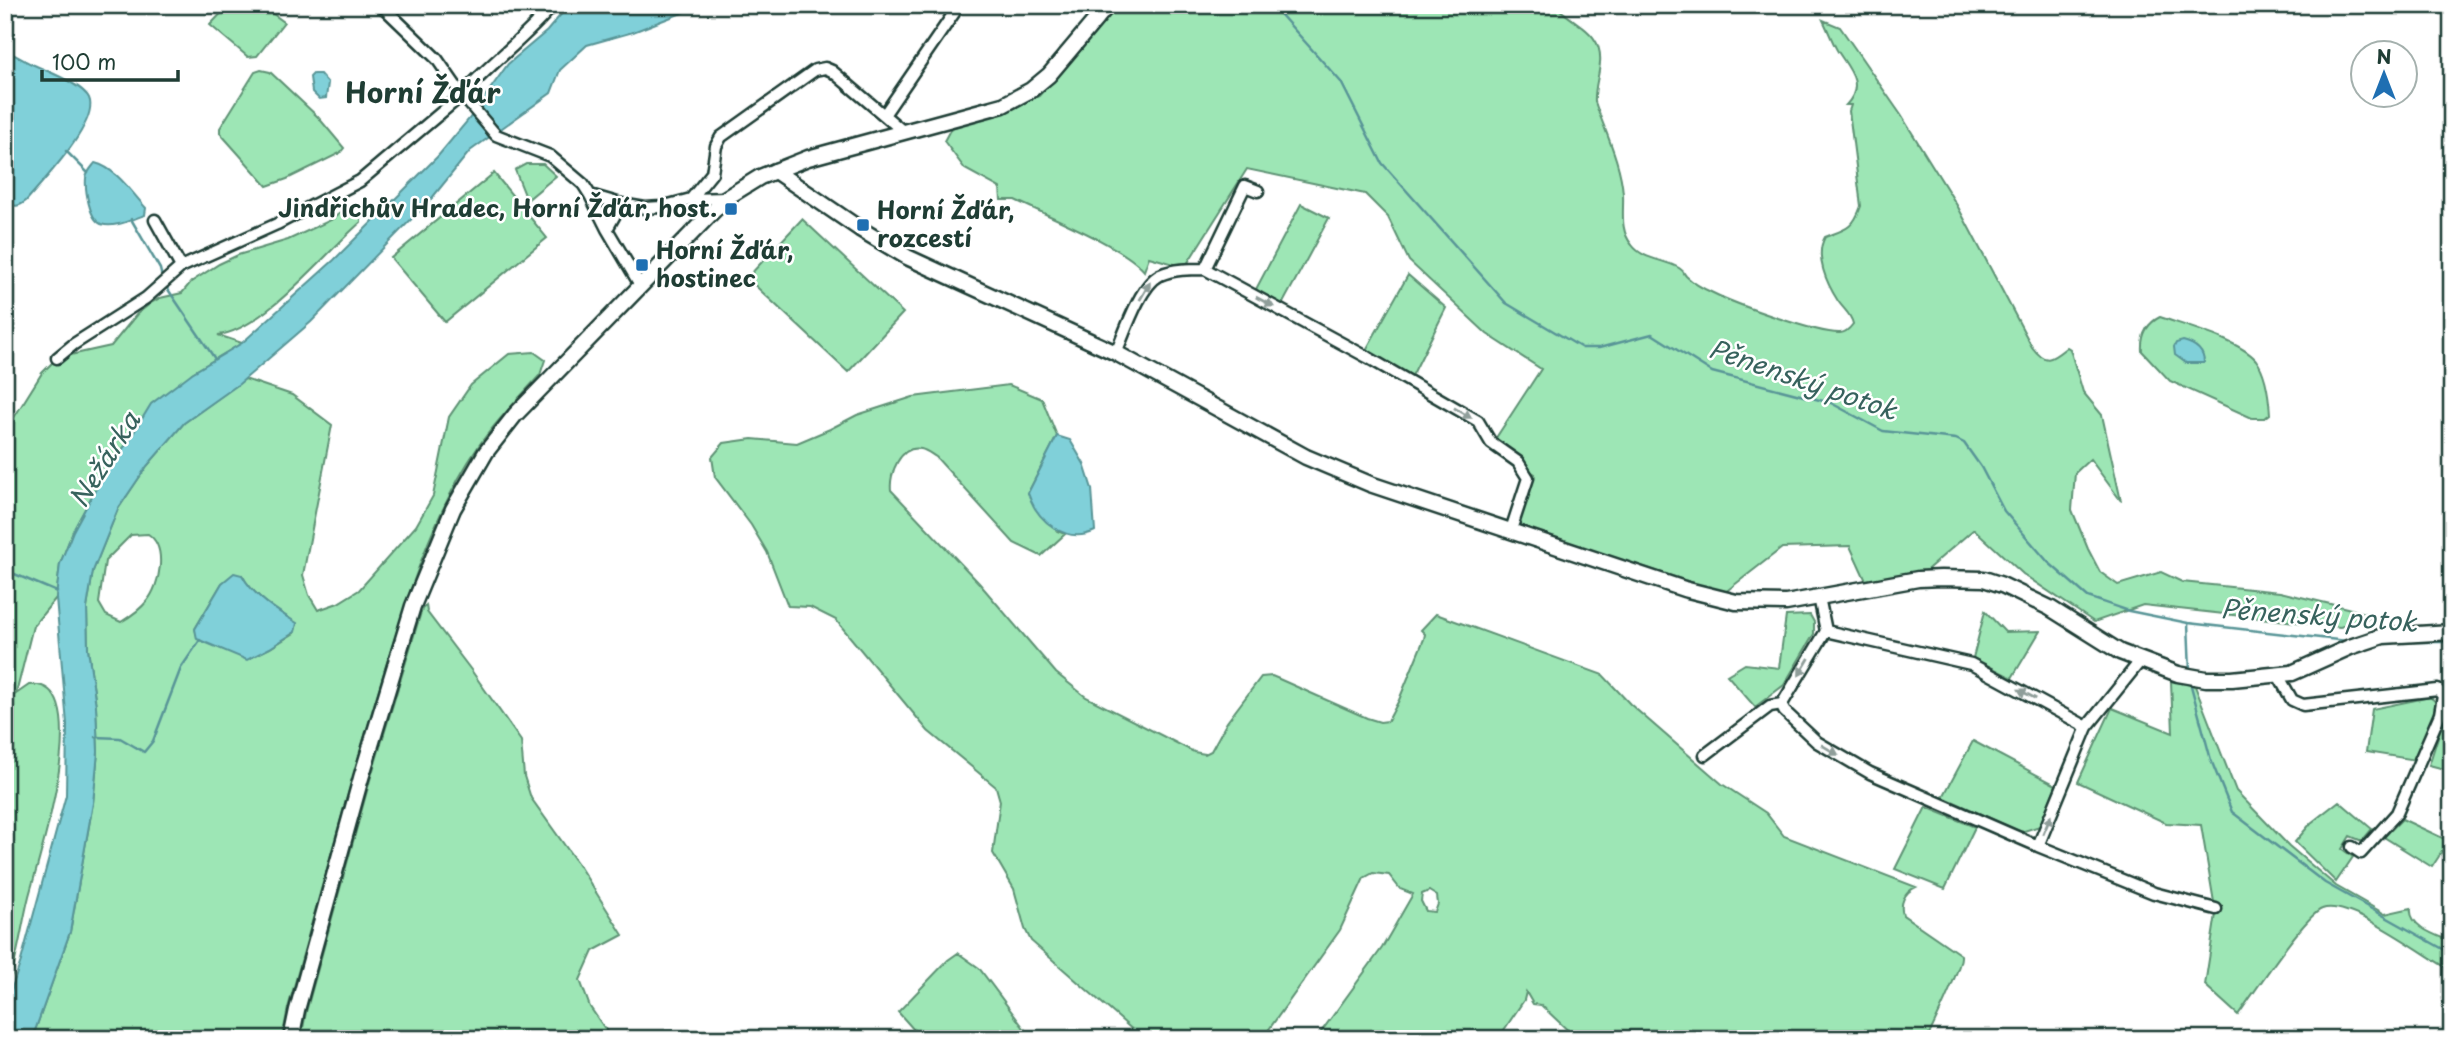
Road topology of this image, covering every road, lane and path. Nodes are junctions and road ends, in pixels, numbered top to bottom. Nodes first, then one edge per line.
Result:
1 (381, 5) edge
2 (552, 5) edge
3 (1108, 5) edge
4 (954, 13) dead end
5 (466, 99) junction
6 (884, 115) junction
7 (905, 133) junction
8 (775, 171) junction
9 (1258, 191) dead end
10 (590, 195) junction
11 (726, 198) junction
12 (691, 199) junction
13 (621, 204) junction
14 (155, 219) dead end
15 (607, 229) junction
16 (181, 267) junction
17 (1205, 269) junction
18 (640, 285) junction
19 (1116, 353) junction
20 (57, 358) dead end
21 (1511, 530) junction
22 (1819, 597) junction
23 (1826, 631) junction
24 (2452, 632) edge
25 (2141, 660) junction
26 (2278, 675) junction
27 (1782, 704) junction
28 (2087, 727) junction
29 (1705, 755) dead end
30 (2038, 846) junction
31 (2352, 848) dead end
32 (2216, 909) dead end
33 (291, 1039) edge

1 - 5 street
2 - 5 street
3 - 7 street
4 - 6 street
5 - 10 street
5 - 16 street
6 - 7 street
6 - 12 street
7 - 8 street
8 - 11 street
8 - 19 street
9 - 17 street
10 - 13 street
10 - 15 street
11 - 12 street
11 - 18 street
12 - 13 street
13 - 15 street
14 - 16 street
15 - 18 street
16 - 20 street
19 -> 17 street
17 -> 21 street
18 - 33 street
19 - 21 street
21 - 22 street
22 - 23 street
22 - 25 street
23 -> 27 street
28 -> 23 street
24 - 26 street
25 - 26 street
25 - 28 street
26 - 31 street
27 - 29 street
27 -> 30 street
30 -> 28 street
30 - 32 street

